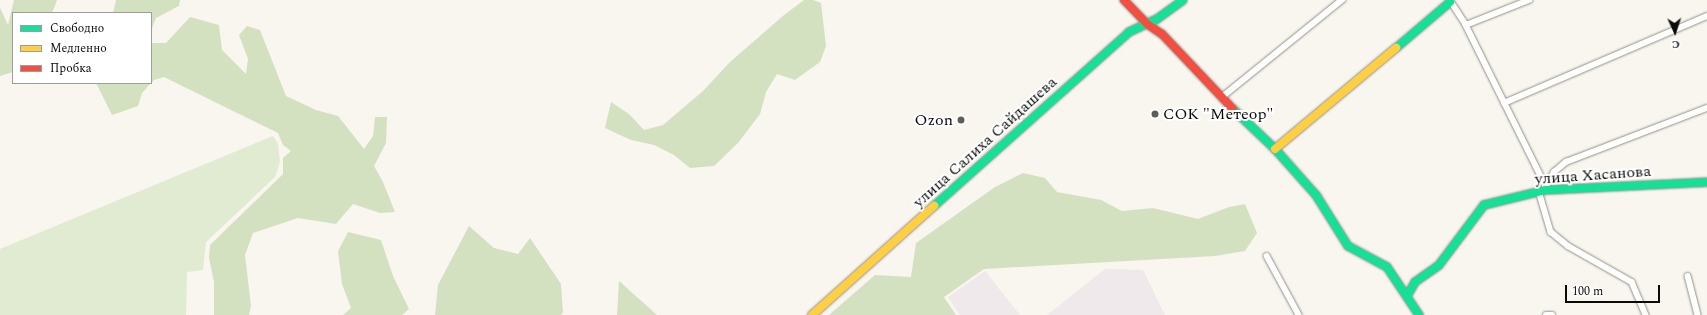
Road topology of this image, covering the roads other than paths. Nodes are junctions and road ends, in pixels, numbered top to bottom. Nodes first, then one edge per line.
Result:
1 (1124, 0) edge
2 (1183, 0) edge
3 (1342, 0) edge
4 (1529, 0) edge
5 (1450, 1) edge
6 (1707, 16) edge
7 (1146, 24) junction
8 (1466, 25) junction
9 (1221, 98) junction
10 (1504, 103) junction
11 (1707, 108) edge
12 (1275, 149) junction
13 (1707, 182) edge
14 (1544, 189) junction
15 (1267, 256) dead end
16 (1688, 276) dead end
17 (1407, 296) junction
18 (812, 315) edge
19 (1299, 315) edge
20 (1419, 315) edge
21 (1546, 315) edge
22 (1552, 315) edge
23 (1646, 315) edge
24 (1698, 315) edge

1 - 7 street
2 - 7 street, улица Салиха Сайдашева
3 - 9 street
4 - 8 street
5 - 8 street
5 - 12 street
6 - 10 street
7 - 9 street
7 - 18 street, улица Салиха Сайдашева
8 - 10 street
9 - 12 street
10 - 14 street
11 - 14 street, улица Хасанова
12 - 17 street
13 - 14 street, улица Хасанова
14 - 17 street, улица Хасанова
14 - 23 street
15 - 19 street
16 - 24 street
17 - 20 street
21 - 22 street

